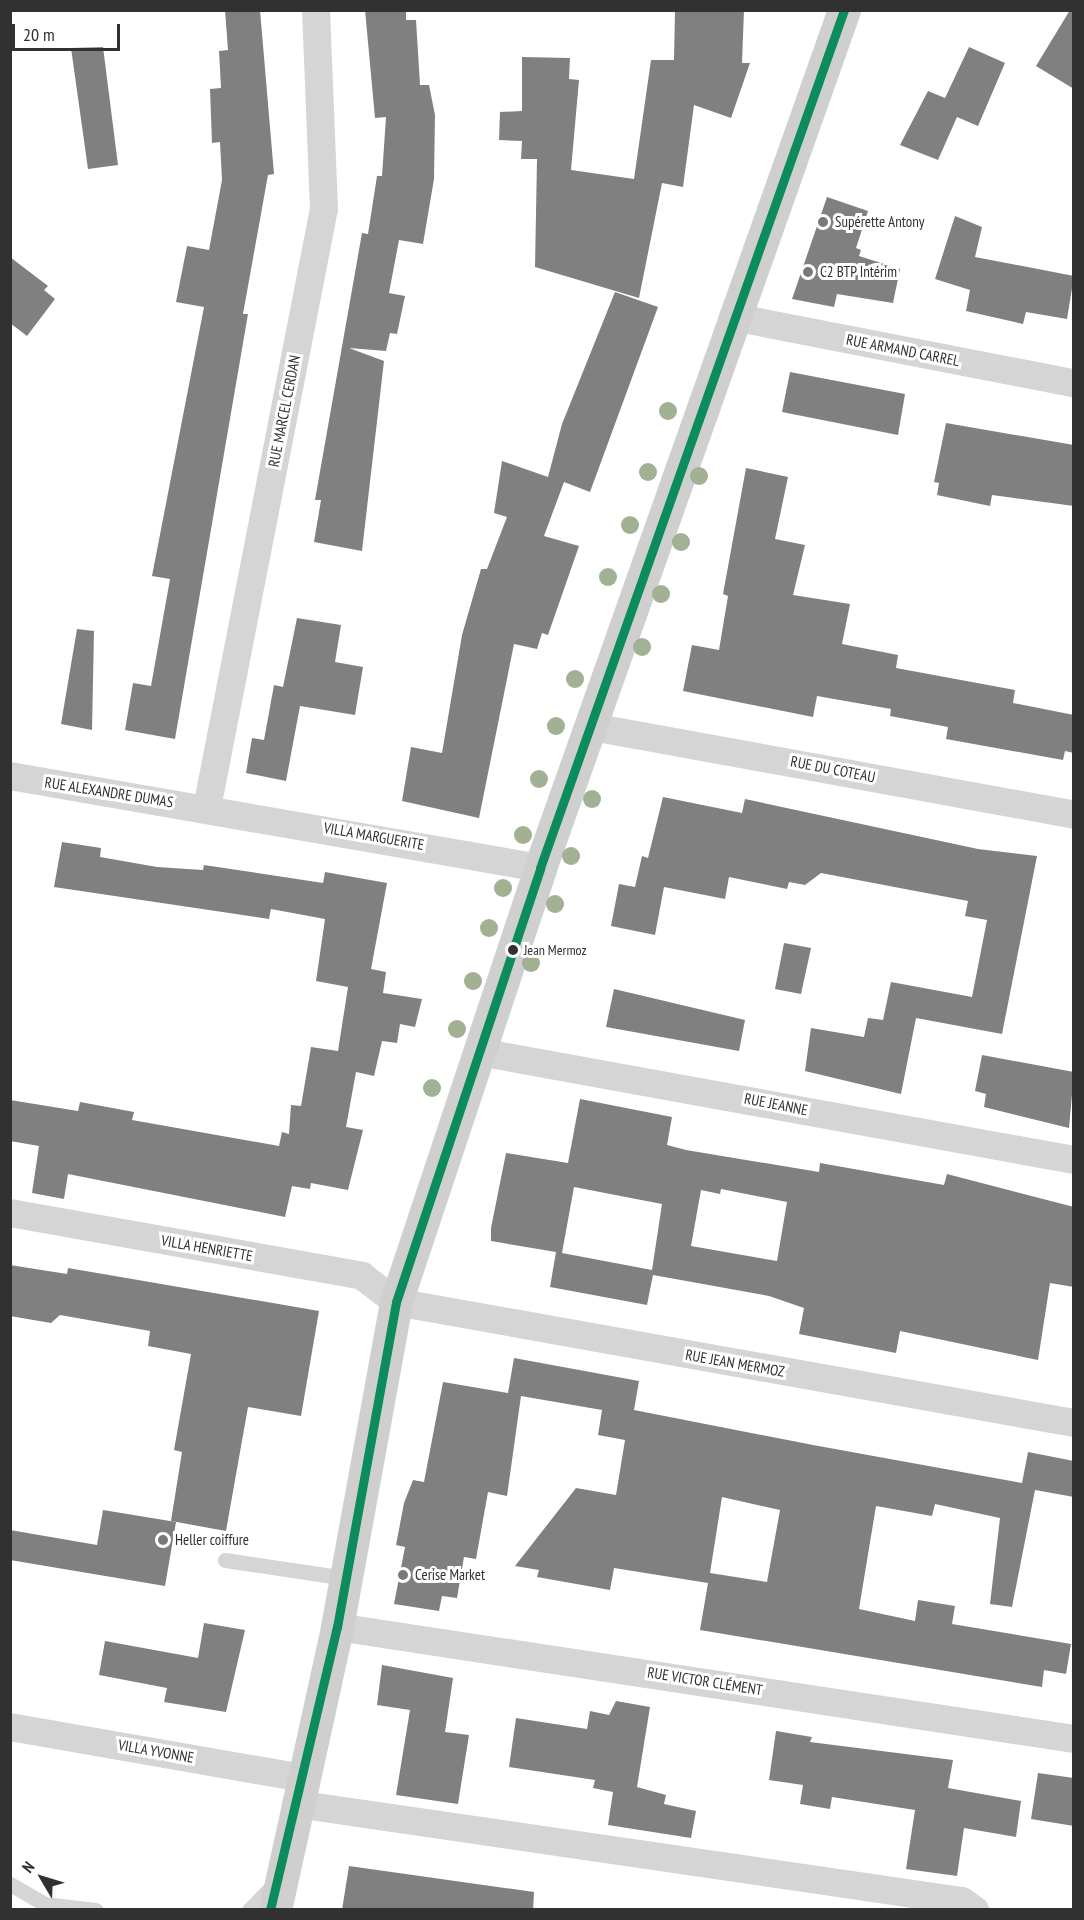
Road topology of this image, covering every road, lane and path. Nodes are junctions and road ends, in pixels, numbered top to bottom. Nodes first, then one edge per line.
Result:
1 (316, 10) edge
2 (844, 10) edge
3 (733, 317) junction
4 (1074, 383) edge
5 (592, 727) junction
6 (10, 776) edge
7 (207, 808) junction
8 (1074, 815) edge
9 (540, 868) junction
10 (479, 1052) junction
11 (1074, 1160) edge
12 (10, 1213) edge
13 (396, 1302) junction
14 (1074, 1423) edge
15 (225, 1560) dead end
16 (346, 1578) junction
17 (337, 1627) junction
18 (10, 1727) edge
19 (1074, 1739) edge
20 (299, 1791) junction
21 (282, 1877) junction
22 (10, 1884) edge
23 (96, 1910) edge
24 (249, 1910) edge
25 (270, 1910) edge
26 (275, 1910) edge
27 (975, 1910) edge

1 - 7 street, RUE MARCEL CERDAN
2 - 3 main road
3 - 4 street, RUE ARMAND CARREL
3 - 5 main road
5 - 8 street, RUE DU COTEAU
5 - 9 main road
6 - 7 street, RUE ALEXANDRE DUMAS
7 - 9 street, VILLA MARGUERITE
9 - 10 main road
10 - 11 street, RUE JEANNE
10 - 13 main road
12 - 13 street, VILLA HENRIETTE
13 - 14 street, RUE JEAN MERMOZ
13 - 16 main road
15 - 16 lane
16 - 17 main road
17 - 19 street, RUE VICTOR CLÉMENT
17 - 20 main road
18 - 20 street, VILLA YVONNE
20 - 21 main road
20 - 27 street, VILLA YVONNE
21 - 24 lane
21 - 25 main road
21 - 26 main road
22 - 23 lane

